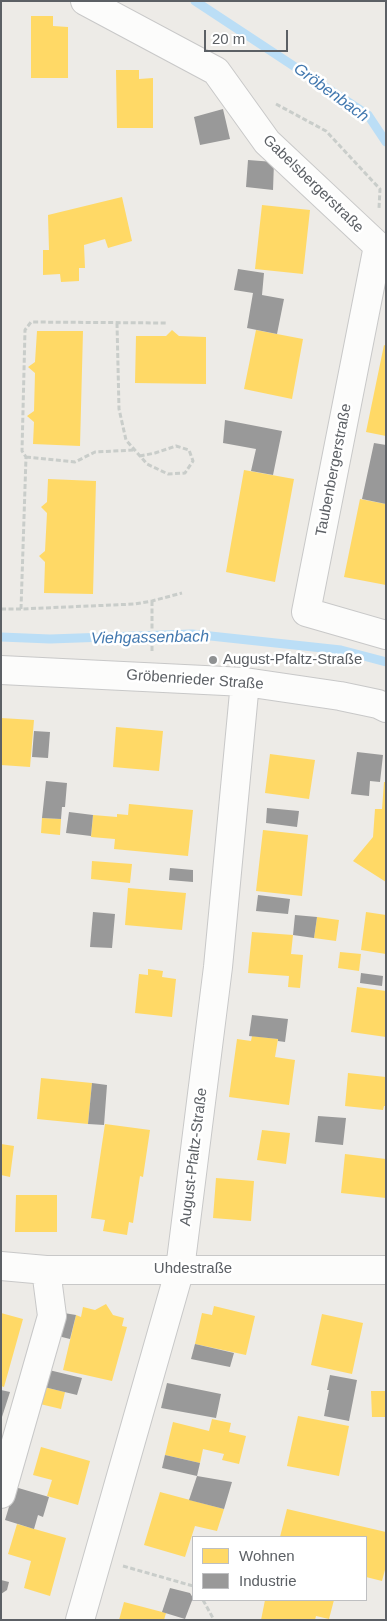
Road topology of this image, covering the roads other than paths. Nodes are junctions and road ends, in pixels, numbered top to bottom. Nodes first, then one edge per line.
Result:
1 (85, 1) edge
2 (382, 247) edge
3 (386, 635) edge
4 (1, 670) edge
5 (246, 682) junction
6 (386, 708) edge
7 (1, 1266) edge
8 (180, 1269) junction
9 (46, 1270) junction
10 (386, 1270) edge
11 (1, 1494) edge
12 (80, 1620) edge

1 - 2 street, Gabelsbergerstraße
2 - 3 street, Taubenbergerstraße
4 - 5 street, Gröbenrieder Straße
5 - 6 street, Gröbenrieder Straße
5 - 8 street, August-Pfaltz-Straße
7 - 9 street, Uhdestraße
8 - 9 street, Uhdestraße
8 - 10 street, Uhdestraße
8 - 12 street, August-Pfaltz-Straße
9 - 11 street

